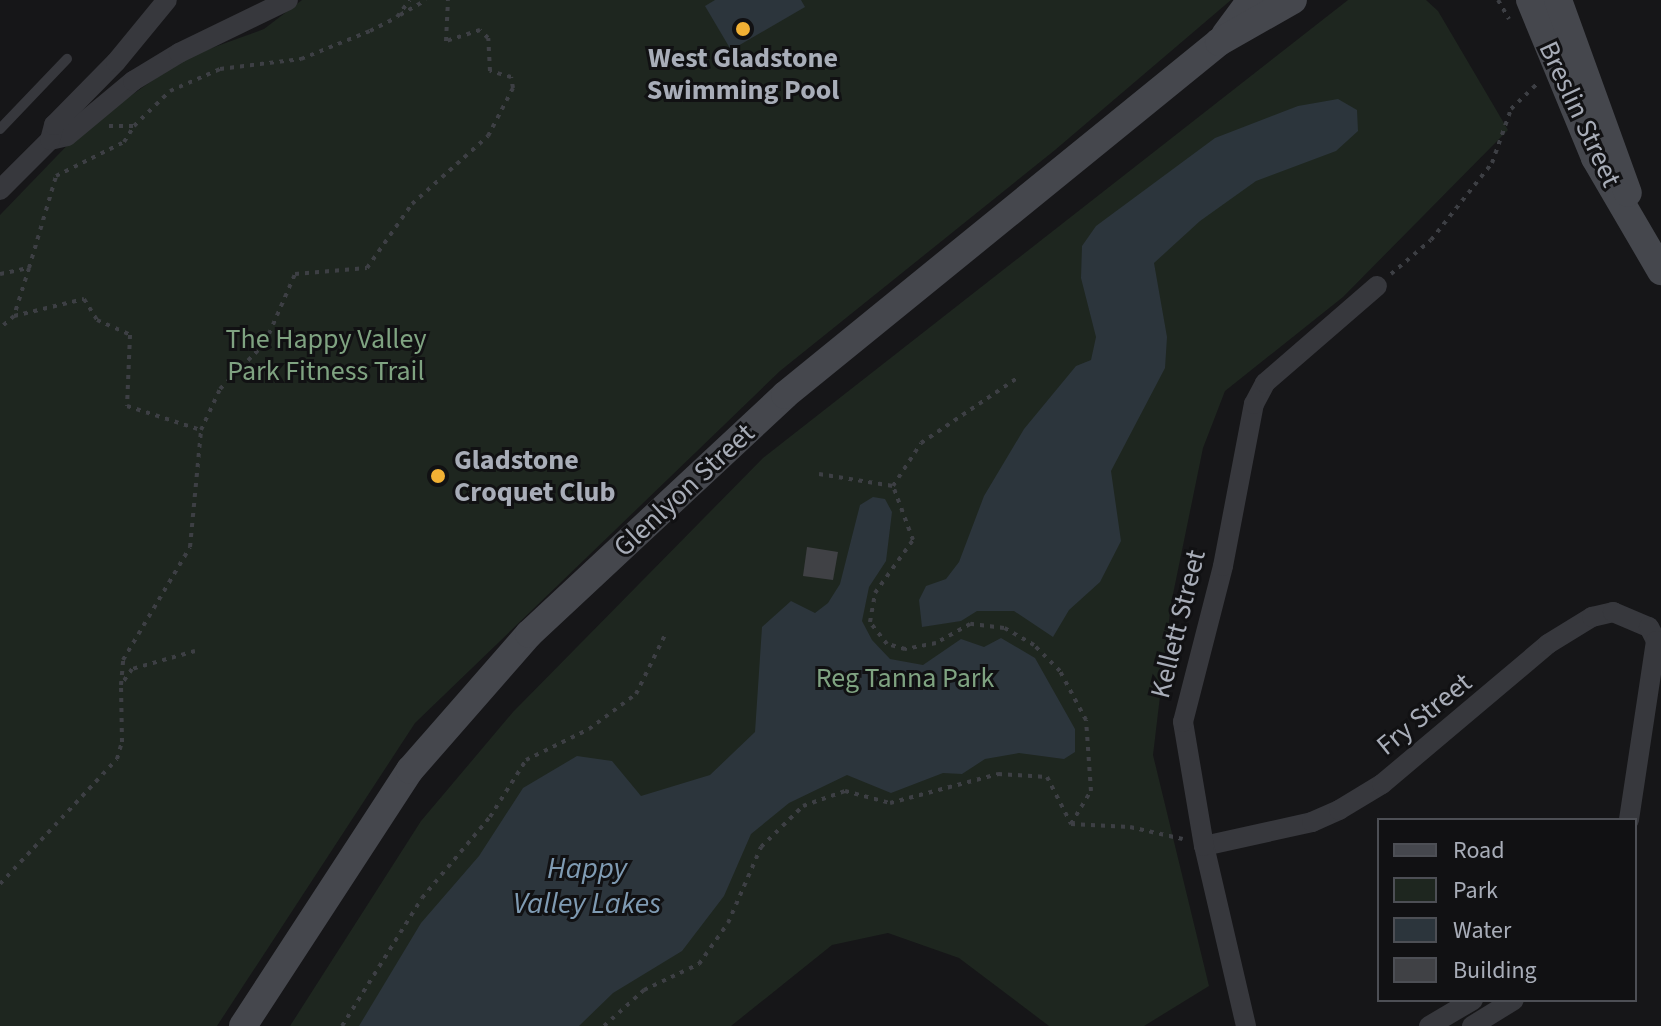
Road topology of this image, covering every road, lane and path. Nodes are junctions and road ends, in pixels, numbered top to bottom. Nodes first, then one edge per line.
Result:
1 (167, 0) edge
2 (288, 0) edge
3 (410, 0) edge
4 (426, 0) edge
5 (448, 0) edge
6 (1251, 0) edge
7 (1293, 0) edge
8 (1512, 0) edge
9 (1530, 0) edge
10 (1558, 0) edge
11 (1566, 0) edge
12 (397, 17) junction
13 (1568, 30) junction
14 (1219, 42) junction
15 (1547, 51) junction
16 (67, 59) dead end
17 (1538, 83) dead end
18 (88, 119) junction
19 (134, 126) junction
20 (0, 129) edge
21 (50, 140) junction
22 (0, 190) edge
23 (1637, 225) junction
24 (29, 268) junction
25 (1661, 271) edge
26 (0, 274) edge
27 (1377, 286) joint
28 (14, 316) junction
29 (0, 328) edge
30 (1016, 379) dead end
31 (201, 430) junction
32 (819, 474) dead end
33 (893, 486) junction
34 (666, 633) dead end
35 (195, 651) dead end
36 (121, 685) junction
37 (1629, 818) edge
38 (1071, 824) junction
39 (1204, 846) junction
40 (0, 884) edge
41 (1470, 1002) edge
42 (1511, 1002) edge
43 (243, 1026) edge
44 (342, 1026) edge
45 (604, 1026) edge
46 (1246, 1026) edge
47 (1429, 1026) edge
48 (1472, 1026) edge

1 - 21 street
2 - 18 street
3 - 12 path
4 - 12 path
5 - 31 path
6 - 14 main road, Glenlyon Street
7 - 14 main road, Glenlyon Street
8 - 15 main road
9 - 15 main road, Breslin Street
10 - 13 main road, Breslin Street
11 - 13 main road
12 - 19 path
13 - 23 main road, Breslin Street
14 - 43 main road, Glenlyon Street
15 - 23 main road, Breslin Street
16 - 20 lane
17 - 27 path
18 - 19 path
18 - 21 street
19 - 24 path
21 - 22 street
23 - 25 main road, Breslin Street
24 - 26 path
24 - 28 path
27 - 39 street, Kellett Street
28 - 29 path
28 - 31 path
30 - 33 path
31 - 36 path
32 - 33 path
33 - 38 path
34 - 44 path
35 - 36 path
36 - 40 path
37 - 39 street, Fry Street
38 - 39 path
38 - 45 path
39 - 46 street, Kellett Street
41 - 47 street
42 - 48 street

